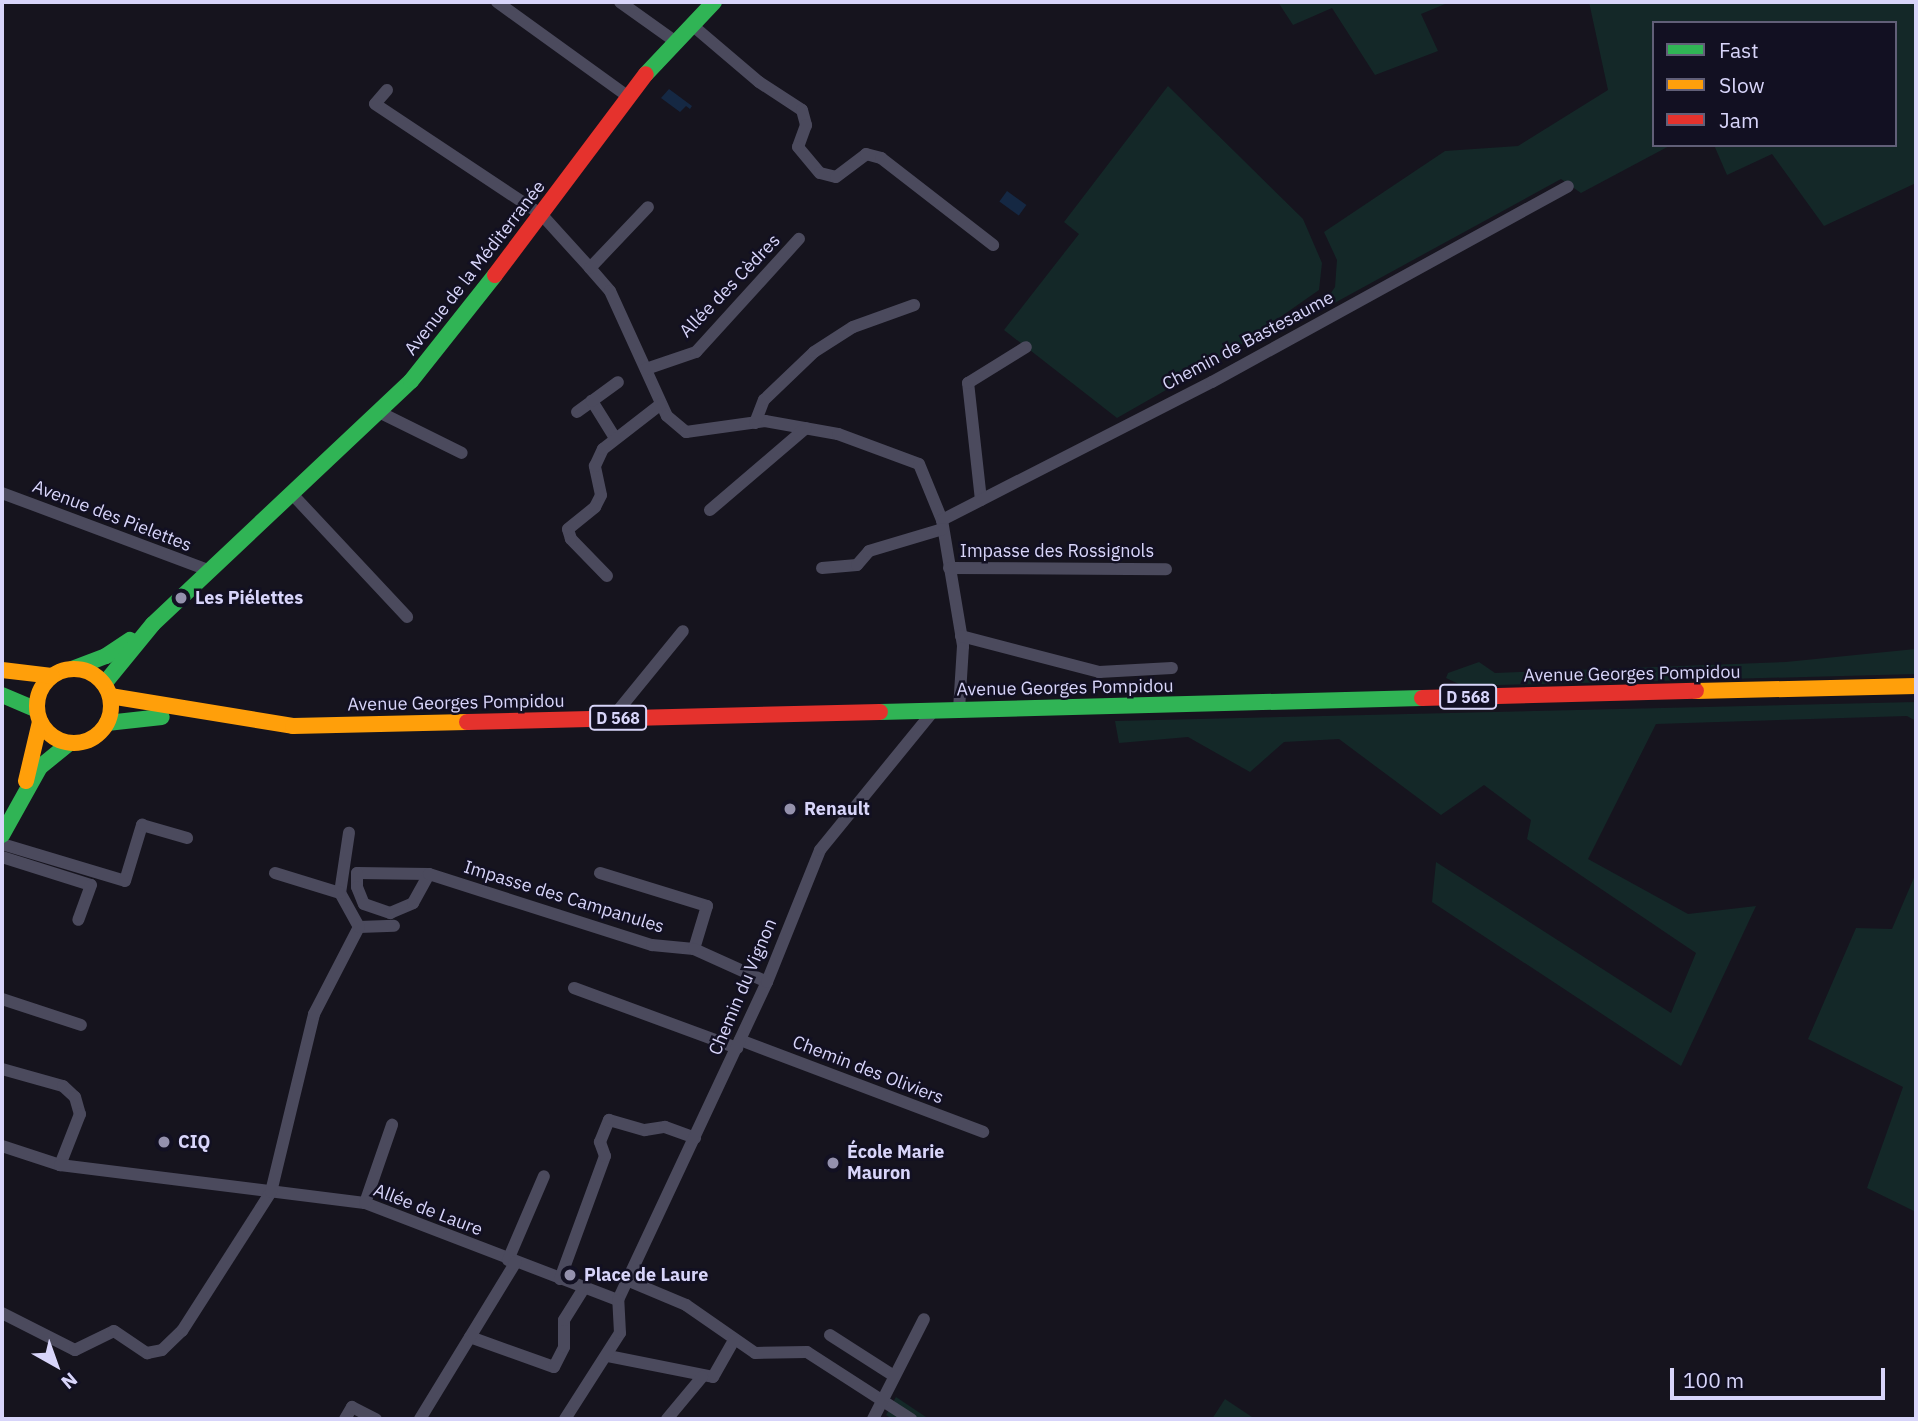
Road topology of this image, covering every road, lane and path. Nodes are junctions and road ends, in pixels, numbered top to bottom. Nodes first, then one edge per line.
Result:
1 (497, 2) edge
2 (620, 2) edge
3 (714, 2) edge
4 (692, 25) junction
5 (676, 42) junction
6 (387, 90) dead end
7 (626, 95) junction
8 (1568, 186) dead end
9 (648, 207) dead end
10 (541, 215) junction
11 (799, 239) dead end
12 (993, 245) dead end
13 (590, 268) junction
14 (914, 305) dead end
15 (1026, 347) dead end
16 (646, 369) junction
17 (618, 382) dead end
18 (593, 401) junction
19 (662, 404) junction
20 (577, 412) dead end
21 (381, 413) junction
22 (755, 423) junction
23 (806, 428) junction
24 (615, 438) junction
25 (462, 453) dead end
26 (2, 493) edge
27 (293, 495) junction
28 (981, 500) junction
29 (710, 510) dead end
30 (942, 525) junction
31 (822, 568) dead end
32 (949, 568) junction
33 (1166, 569) dead end
34 (211, 571) junction
35 (607, 576) dead end
36 (407, 617) dead end
37 (153, 624) junction
38 (683, 632) dead end
39 (961, 636) junction
40 (1172, 667) dead end
41 (72, 669) junction
42 (2, 670) edge
43 (52, 676) junction
44 (1916, 686) edge
45 (107, 690) junction
46 (2, 695) edge
47 (934, 710) junction
48 (959, 710) junction
49 (39, 716) junction
50 (216, 716) junction
51 (612, 718) junction
52 (107, 723) junction
53 (70, 743) junction
54 (23, 791) junction
55 (349, 833) dead end
56 (2, 835) edge
57 (187, 838) dead end
58 (2, 844) edge
59 (2, 857) edge
60 (275, 873) dead end
61 (600, 873) dead end
62 (429, 874) junction
63 (340, 894) junction
64 (78, 920) dead end
65 (359, 926) junction
66 (394, 926) dead end
67 (694, 949) junction
68 (767, 982) junction
69 (574, 988) dead end
70 (2, 999) edge
71 (81, 1025) dead end
72 (738, 1044) junction
73 (2, 1069) edge
74 (391, 1125) dead end
75 (983, 1132) dead end
76 (695, 1138) junction
77 (2, 1146) edge
78 (60, 1165) junction
79 (544, 1176) dead end
80 (271, 1192) junction
81 (365, 1203) junction
82 (512, 1261) junction
83 (560, 1279) junction
84 (629, 1280) junction
85 (584, 1288) junction
86 (618, 1300) junction
87 (2, 1313) edge
88 (925, 1319) dead end
89 (830, 1335) dead end
90 (470, 1337) junction
91 (734, 1340) junction
92 (608, 1356) junction
93 (894, 1376) junction
94 (702, 1377) junction
95 (881, 1400) junction
96 (345, 1419) edge
97 (376, 1419) edge
98 (420, 1419) edge
99 (565, 1419) edge
100 (667, 1419) edge
101 (873, 1419) edge
102 (911, 1419) edge

1 - 7 street
2 - 5 street
3 - 4 main road, Avenue de la Méditerranée
4 - 5 main road, Avenue de la Méditerranée
4 - 12 street
5 - 7 main road, Avenue de la Méditerranée
6 - 10 street
7 - 10 main road, Avenue de la Méditerranée
8 - 28 street, Chemin de Bastesaume
9 - 13 street
10 - 13 street
10 - 21 main road, Avenue de la Méditerranée
11 - 16 street, Allée des Cèdres
13 - 16 street
14 - 22 street
15 - 28 street
16 - 19 street
17 - 18 street
18 - 20 street
18 - 24 street
19 - 22 street
19 - 24 street
21 - 25 street
21 - 27 main road, Avenue de la Méditerranée
22 - 23 street
23 - 29 street
23 - 30 street
24 - 35 street
26 - 34 street, Avenue des Pielettes
27 - 34 main road, Avenue de la Méditerranée
27 - 36 street
28 - 30 street, Chemin de Bastesaume
30 - 31 street, Chemin de Bastesaume
30 - 32 street
32 - 33 street, Impasse des Rossignols
32 - 39 street
34 - 37 main road, Avenue de la Méditerranée
37 - 41 main road, Avenue de la Méditerranée
37 - 45 main road, Avenue de la Méditerranée
38 - 51 street
39 - 40 street
39 - 48 street
41 - 43 main road
41 - 45 main road
42 - 43 main road
43 - 49 main road
44 - 48 main road, Avenue Georges Pompidou / D 568
45 - 50 main road, Avenue Georges Pompidou / D 568
45 - 52 main road
46 - 49 main road
47 - 48 main road, Avenue Georges Pompidou / D 568
47 - 51 main road, Avenue Georges Pompidou / D 568
47 - 68 street, Chemin du Vignon
49 - 53 main road
49 - 54 main road
50 - 51 main road, Avenue Georges Pompidou / D 568
50 - 52 main road, Avenue Georges Pompidou / D 568
52 - 53 main road
53 - 54 main road
54 - 56 main road
55 - 63 street
57 - 58 street
59 - 64 street
60 - 63 street
61 - 67 street
62 - 62 street, Impasse des Campanules
62 - 67 street, Impasse des Campanules
63 - 65 street
65 - 66 street
65 - 80 street
67 - 68 street, Impasse des Campanules
68 - 72 street, Chemin du Vignon
69 - 72 street, Chemin des Oliviers
70 - 71 street
72 - 75 street, Chemin des Oliviers
72 - 76 street, Chemin du Vignon
73 - 78 street
74 - 81 street
76 - 83 street
76 - 84 street, Chemin du Vignon
77 - 78 street, Allée de Laure
78 - 80 street, Allée de Laure
79 - 82 street
80 - 81 street, Allée de Laure
80 - 87 street
81 - 82 street, Allée de Laure
82 - 83 street, Allée de Laure
82 - 90 street
83 - 85 street, Allée de Laure
84 - 86 street, Chemin du Vignon
84 - 91 street
85 - 86 street, Allée de Laure
85 - 90 street
86 - 92 street
88 - 93 street
89 - 93 street
90 - 98 street
91 - 94 street
91 - 95 street
92 - 94 street
92 - 99 street
93 - 95 street
94 - 100 street
95 - 101 street
95 - 102 street
96 - 97 street

